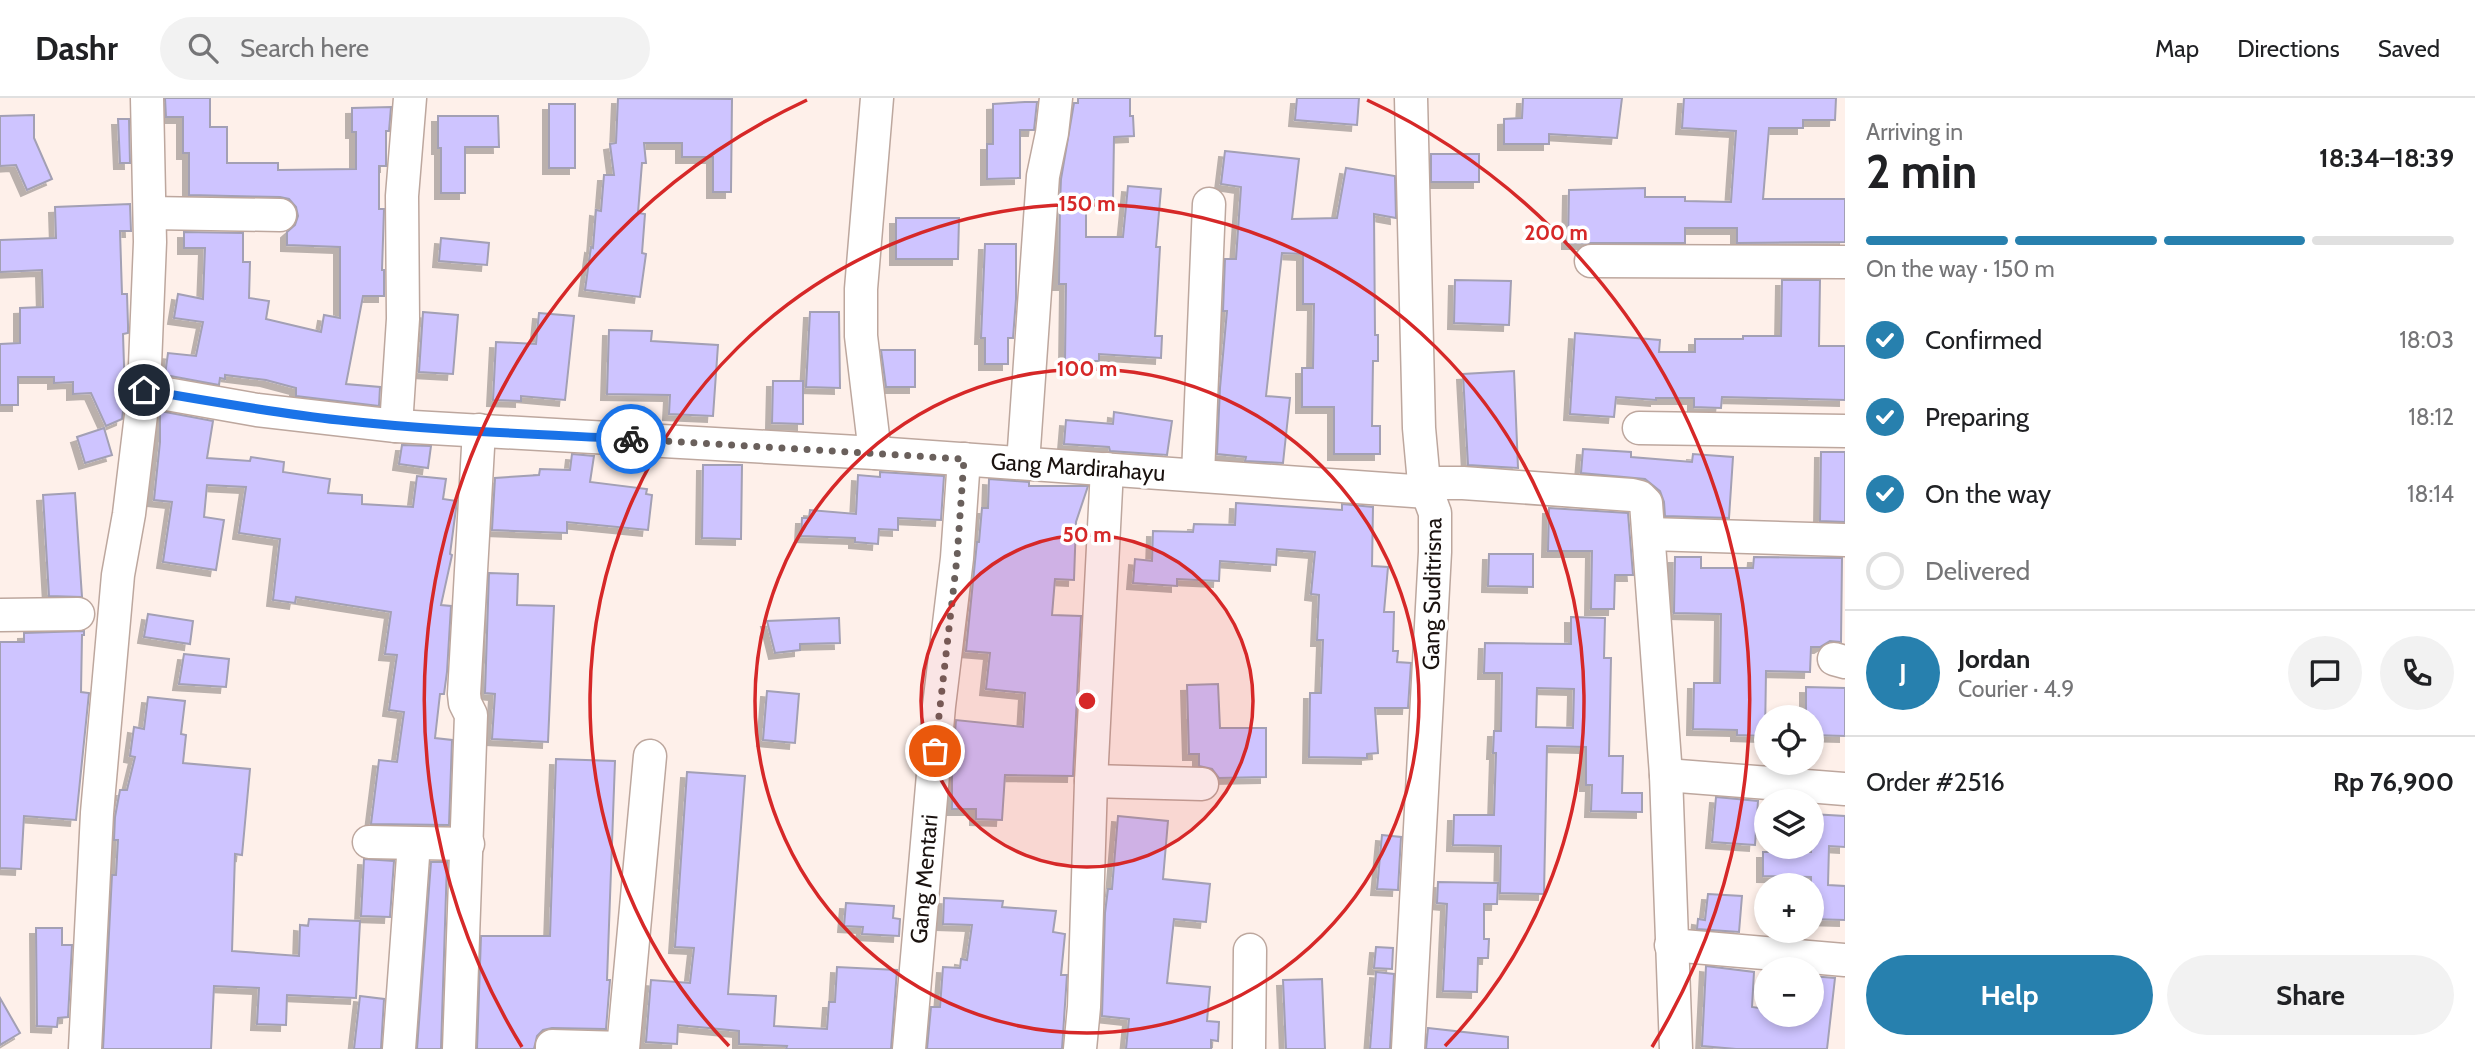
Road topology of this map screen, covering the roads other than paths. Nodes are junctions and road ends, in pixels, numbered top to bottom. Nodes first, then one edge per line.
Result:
1 (147, 98) edge
2 (410, 98) edge
3 (877, 98) edge
4 (1056, 98) edge
5 (1411, 98) edge
6 (1209, 204) dead end
7 (150, 213) junction
8 (280, 215) dead end
9 (1591, 261) dead end
10 (1845, 262) edge
11 (144, 390) junction
12 (396, 426) junction
13 (1639, 428) dead end
14 (480, 430) junction
15 (1845, 431) edge
16 (875, 453) junction
17 (964, 459) junction
18 (1023, 463) junction
19 (1107, 469) junction
20 (1198, 475) junction
21 (1426, 487) junction
22 (1649, 534) junction
23 (1845, 540) edge
24 (78, 614) dead end
25 (0, 615) edge
26 (650, 756) dead end
27 (1666, 775) junction
28 (1091, 781) junction
29 (1202, 784) dead end
30 (1845, 789) edge
31 (369, 842) dead end
32 (414, 843) junction
33 (468, 844) junction
34 (1671, 945) junction
35 (1250, 950) dead end
36 (1845, 960) edge
37 (85, 1049) edge
38 (399, 1049) edge
39 (459, 1049) edge
40 (552, 1049) edge
41 (623, 1049) edge
42 (909, 1049) edge
43 (1080, 1049) edge
44 (1249, 1049) edge
45 (1408, 1049) edge
46 (1676, 1049) edge

1 - 7 street
2 - 12 street
3 - 16 street
4 - 18 street
5 - 21 street, Gang Suditrisna
6 - 20 street
7 - 8 street
7 - 11 street
9 - 10 street
11 - 12 street, Gang Mardirahayu
11 - 37 street
12 - 14 street, Gang Mardirahayu
13 - 15 street
14 - 16 street, Gang Mardirahayu
14 - 33 street
16 - 17 street, Gang Mardirahayu
17 - 18 street, Gang Mardirahayu
17 - 42 street, Gang Mentari
18 - 19 street, Gang Mardirahayu
19 - 20 street, Gang Mardirahayu
19 - 28 street
20 - 21 street, Gang Mardirahayu
21 - 22 street, Gang Mardirahayu
21 - 45 street, Gang Suditrisna
22 - 23 street
22 - 27 street, Gang Mardirahayu
24 - 25 street
26 - 41 street
27 - 30 street
27 - 34 street, Gang Mardirahayu
28 - 29 street
28 - 43 street
31 - 32 street
32 - 33 street
32 - 38 street
33 - 39 street
34 - 36 street
34 - 46 street, Gang Mardirahayu
35 - 44 street
40 - 41 street

